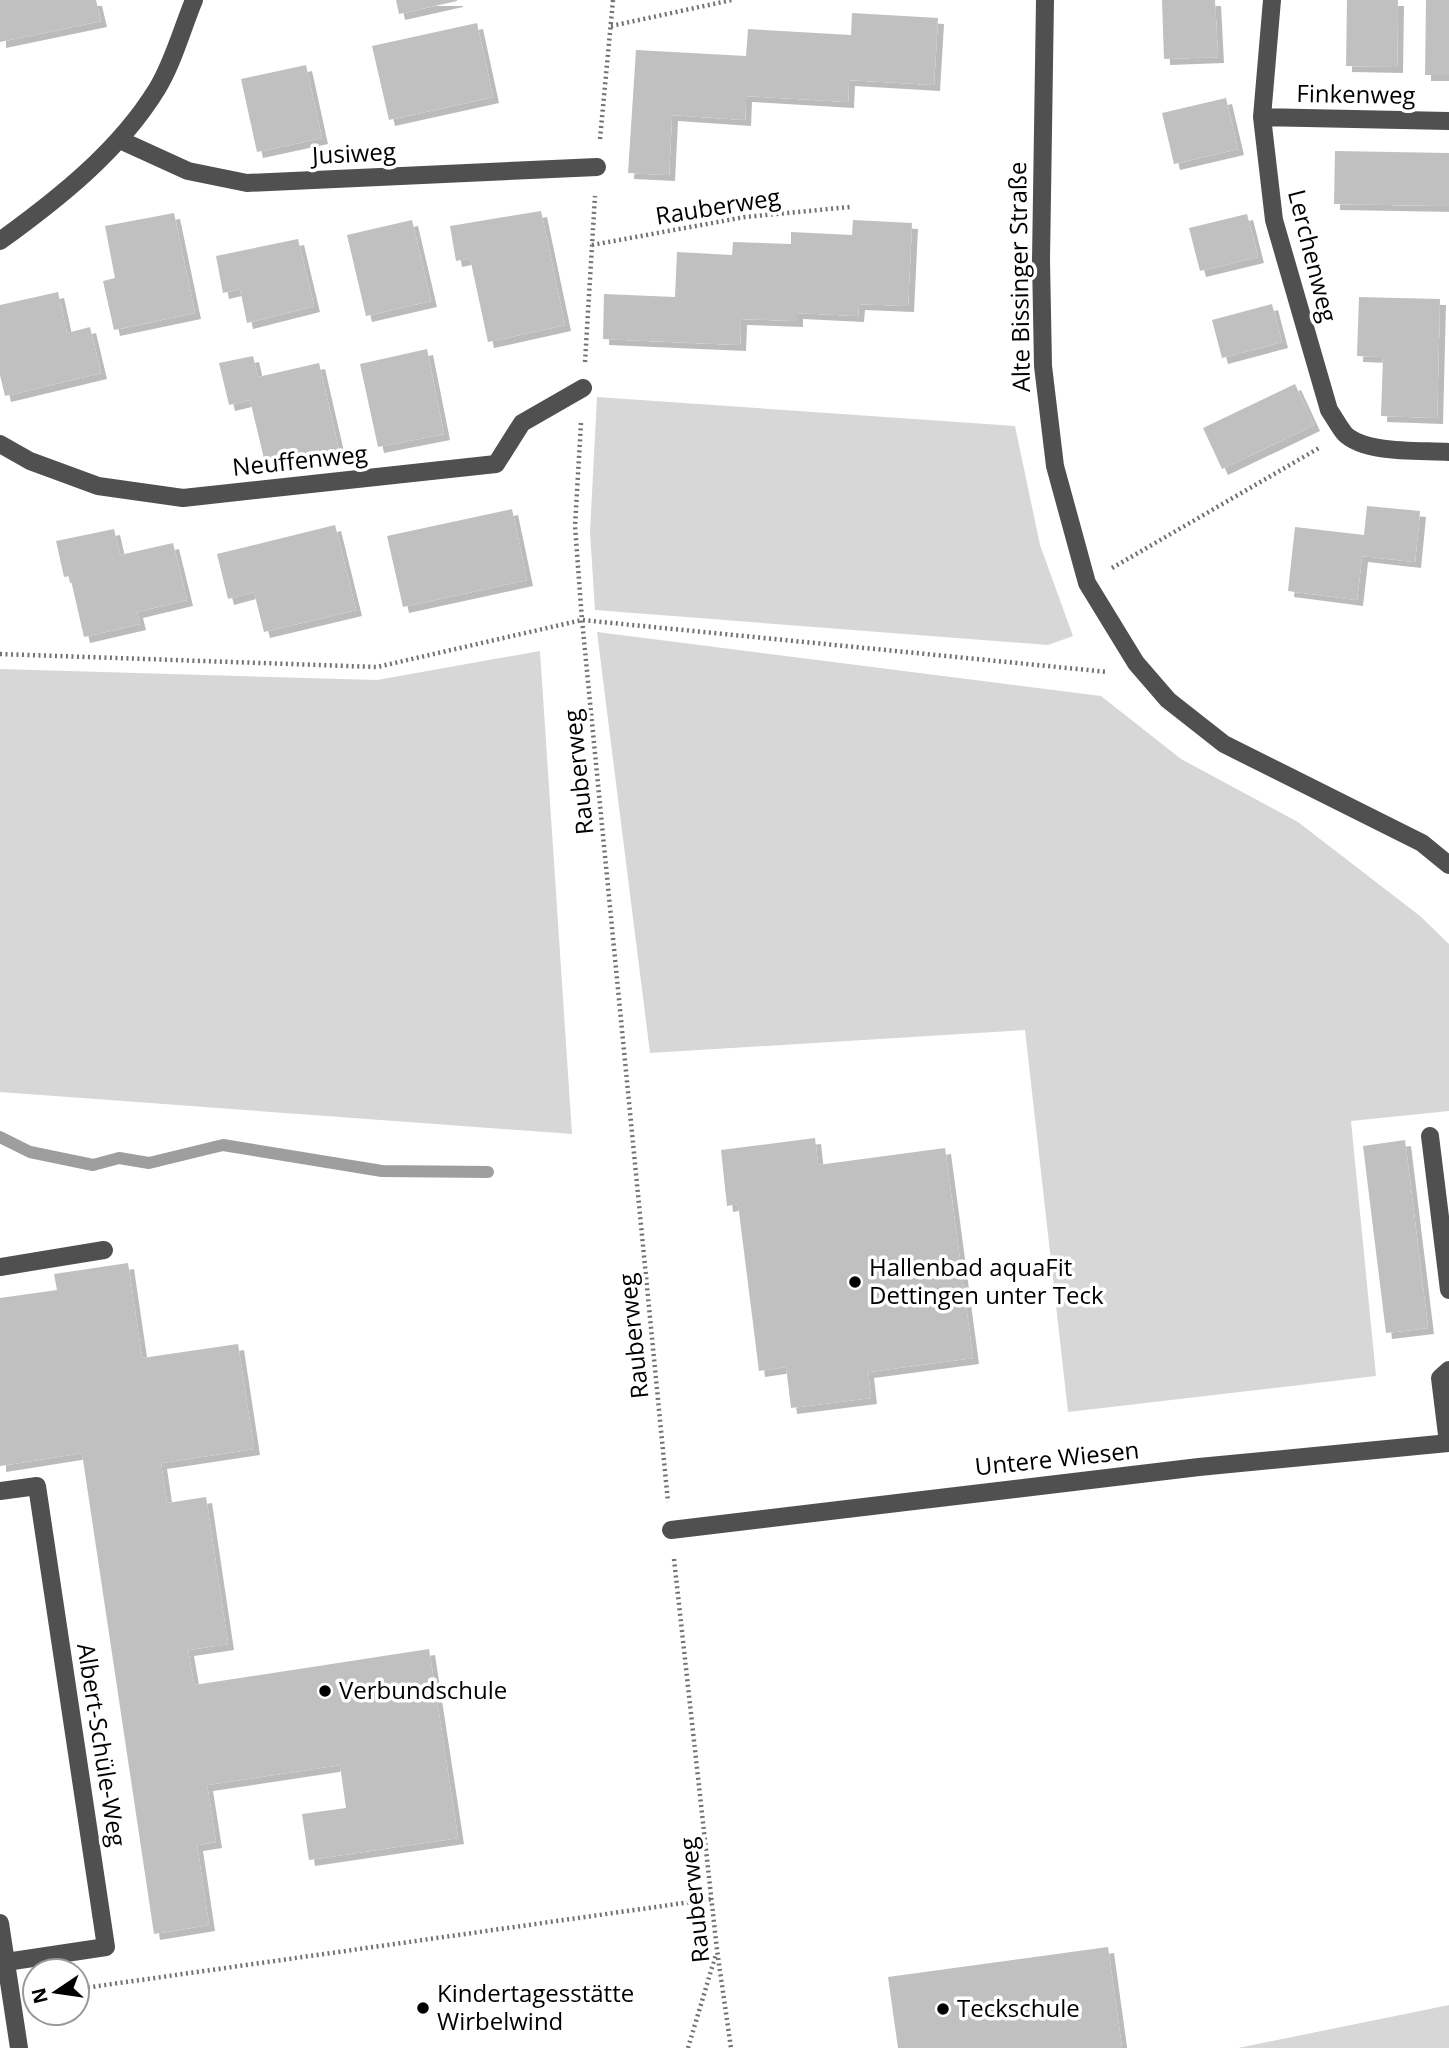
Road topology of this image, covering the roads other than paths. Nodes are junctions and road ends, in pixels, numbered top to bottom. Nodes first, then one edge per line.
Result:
1 (194, 0) edge
2 (1045, 0) edge
3 (1272, 0) edge
4 (1262, 117) junction
5 (1449, 121) edge
6 (120, 140) junction
7 (597, 167) road end
8 (0, 241) edge
9 (583, 388) road end
10 (0, 444) edge
11 (1449, 452) edge
12 (1449, 865) edge
13 (1430, 1136) dead end
14 (104, 1250) dead end
15 (0, 1266) edge
16 (1449, 1290) edge
17 (1449, 1370) edge
18 (1448, 1443) edge
19 (0, 1491) edge
20 (671, 1530) road end
21 (0, 1923) edge
22 (6, 1962) junction
23 (19, 2048) edge

1 - 6 street
2 - 12 street, Alte Bissinger Straße
3 - 4 street, Lerchenweg
4 - 5 street, Finkenweg
4 - 11 street, Lerchenweg
6 - 7 street, Jusiweg
6 - 8 street
9 - 10 street, Neuffenweg
13 - 16 street
14 - 15 street
17 - 18 street
18 - 20 street, Untere Wiesen
19 - 22 street, Albert-Schüle-Weg
21 - 22 street
22 - 23 street

